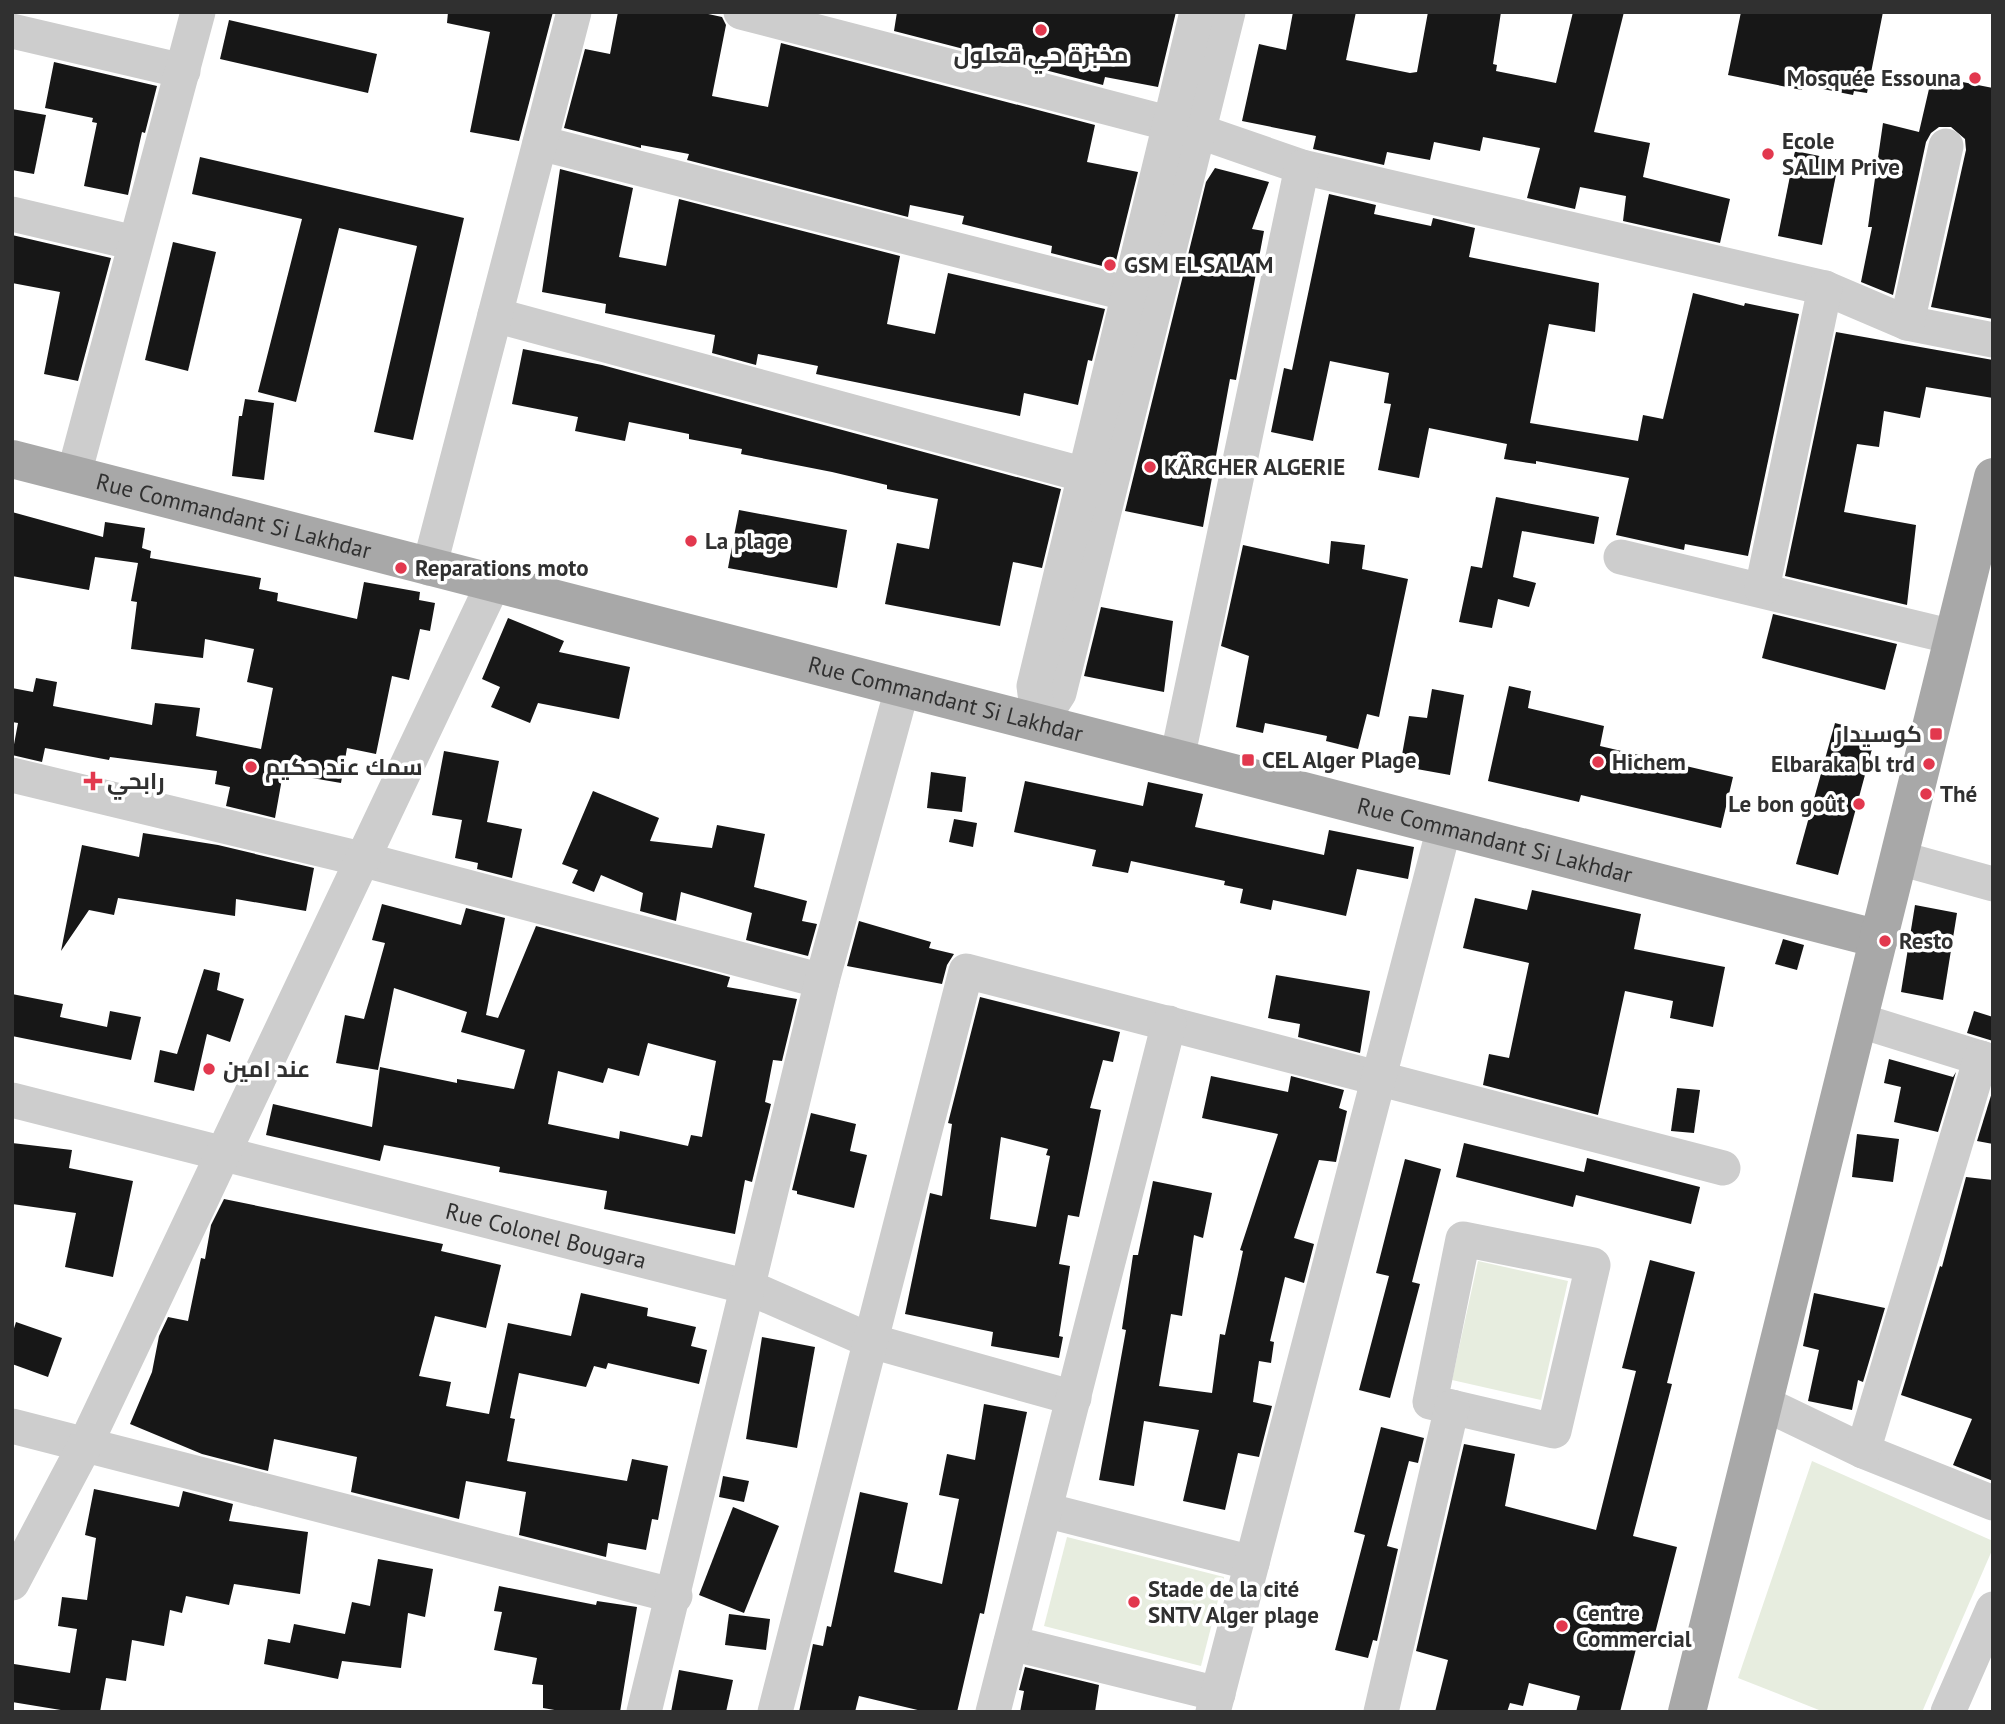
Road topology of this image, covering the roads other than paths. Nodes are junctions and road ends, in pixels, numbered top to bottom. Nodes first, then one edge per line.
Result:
1 (198, 12) edge
2 (574, 12) edge
3 (741, 12) edge
4 (1197, 12) edge
5 (1228, 12) edge
6 (853, 25) edge
7 (12, 31) edge
8 (183, 71) junction
9 (1184, 127) junction
10 (540, 143) junction
11 (1946, 146) dead end
12 (1302, 167) junction
13 (12, 214) edge
14 (135, 243) junction
15 (1825, 288) junction
16 (1129, 294) junction
17 (495, 315) junction
18 (1907, 323) junction
19 (1993, 340) edge
20 (12, 459) edge
21 (74, 474) junction
22 (1085, 475) junction
23 (1993, 477) edge
24 (1621, 557) dead end
25 (429, 568) junction
26 (493, 584) junction
27 (1762, 589) junction
28 (1953, 637) junction
29 (902, 689) junction
30 (1040, 724) junction
31 (1177, 759) junction
32 (12, 775) edge
33 (1444, 828) junction
34 (1899, 858) junction
35 (361, 859) junction
36 (1993, 884) edge
37 (1879, 939) junction
38 (822, 981) junction
39 (1858, 1020) junction
40 (1169, 1023) junction
41 (1987, 1060) edge
42 (1379, 1078) junction
43 (12, 1100) edge
44 (222, 1155) junction
45 (1723, 1168) dead end
46 (748, 1287) junction
47 (871, 1341) junction
48 (1073, 1398) junction
49 (1763, 1404) junction
50 (1452, 1408) junction
51 (12, 1426) edge
52 (85, 1445) junction
53 (1863, 1451) junction
54 (1993, 1503) edge
55 (1045, 1510) junction
56 (1252, 1563) junction
57 (12, 1583) edge
58 (675, 1596) junction
59 (1993, 1609) edge
60 (1011, 1643) junction
61 (1215, 1703) edge
62 (644, 1712) edge
63 (775, 1712) edge
64 (993, 1712) edge
65 (1381, 1712) edge
66 (1687, 1712) edge
67 (1948, 1712) edge

1 - 8 street
2 - 10 street
3 - 6 street
4 - 9 street
5 - 9 street
6 - 9 street
7 - 8 street
8 - 14 street
9 - 12 street
9 - 16 street
9 - 30 street
10 - 16 street
10 - 17 street
11 - 18 street
12 - 15 street
12 - 31 street
13 - 14 street
14 - 21 street
15 - 18 street
15 - 27 street
16 - 22 street
17 - 22 street
17 - 25 street
18 - 19 street
20 - 21 main road, Rue Commandant Si Lakhdar
21 - 25 main road, Rue Commandant Si Lakhdar
22 - 30 street
23 - 28 main road
24 - 27 street
25 - 26 main road, Rue Commandant Si Lakhdar
26 - 29 main road, Rue Commandant Si Lakhdar
26 - 35 street
27 - 28 street
28 - 34 main road
29 - 30 main road, Rue Commandant Si Lakhdar
29 - 38 street
30 - 31 main road, Rue Commandant Si Lakhdar
31 - 33 main road, Rue Commandant Si Lakhdar
32 - 35 street
33 - 37 main road, Rue Commandant Si Lakhdar
33 - 42 street
34 - 36 street
34 - 37 main road
35 - 38 street
35 - 44 street
37 - 39 main road
38 - 46 street
39 - 41 street
39 - 49 main road
40 - 42 street
40 - 47 street
40 - 48 street
41 - 53 street
42 - 45 street
42 - 56 street
43 - 44 street, Rue Colonel Bougara
44 - 46 street, Rue Colonel Bougara
44 - 52 street
46 - 47 street, Rue Colonel Bougara
46 - 58 street
47 - 48 street, Rue Colonel Bougara
47 - 63 street
48 - 55 street
49 - 53 street
49 - 66 main road
50 - 50 street
50 - 65 street
51 - 52 street
52 - 57 street
52 - 58 street
53 - 54 street
55 - 56 street
55 - 60 street
56 - 61 street
58 - 62 street
59 - 67 street
60 - 61 street
60 - 64 street

